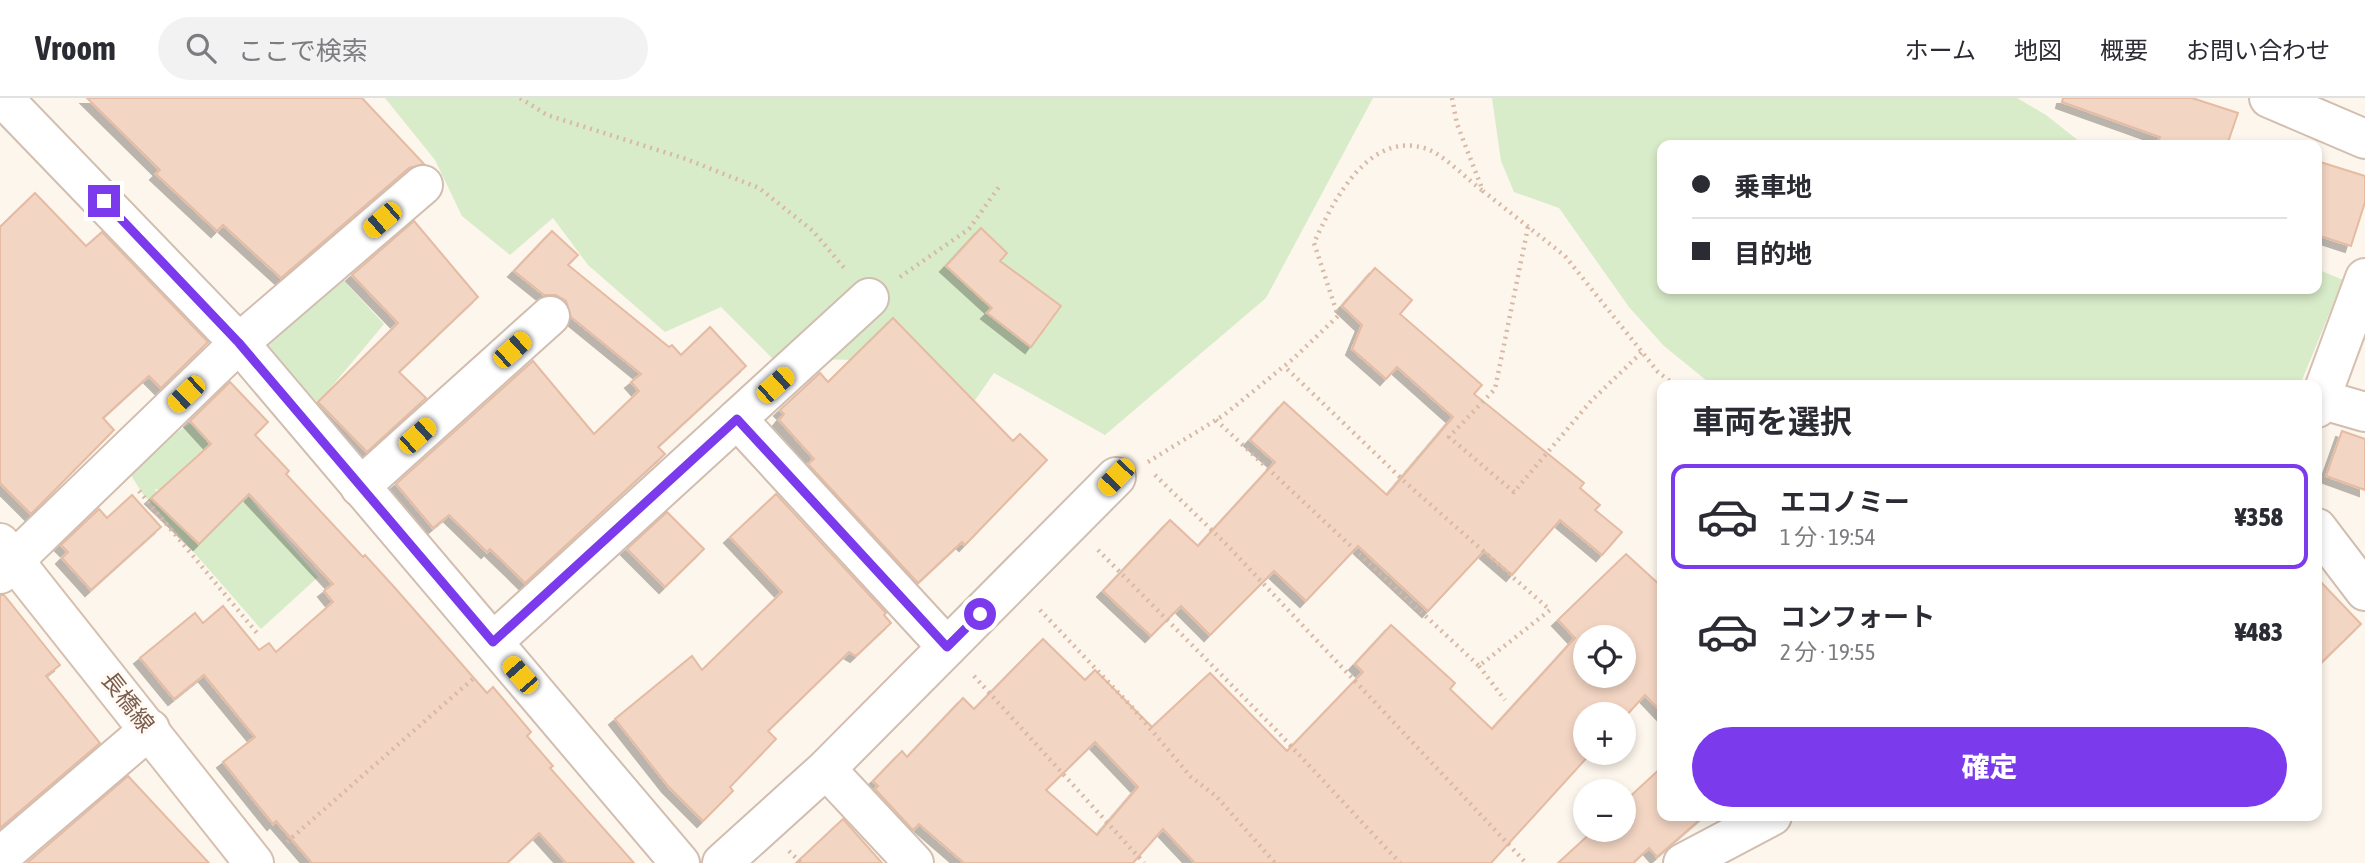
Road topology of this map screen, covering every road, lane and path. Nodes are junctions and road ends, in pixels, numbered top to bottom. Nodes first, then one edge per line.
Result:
1 (3, 98) edge
2 (520, 98) edge
3 (1452, 98) edge
4 (2269, 98) edge
5 (2365, 139) edge
6 (1001, 184) dead end
7 (423, 185) dead end
8 (1483, 191) junction
9 (1528, 227) junction
10 (2365, 278) edge
11 (869, 298) junction
12 (550, 316) dead end
13 (239, 343) junction
14 (1642, 352) junction
15 (1284, 366) junction
16 (1668, 380) edge
17 (2322, 393) edge
18 (2322, 405) edge
19 (2365, 412) edge
20 (737, 419) junction
21 (1216, 420) junction
22 (115, 463) junction
23 (1116, 477) dead end
24 (360, 487) junction
25 (1071, 522) junction
26 (2322, 535) edge
27 (5, 559) edge
28 (1013, 580) junction
29 (2365, 591) edge
30 (257, 633) dead end
31 (947, 647) junction
32 (497, 648) junction
33 (1479, 667) junction
34 (1505, 700) dead end
35 (150, 729) junction
36 (826, 769) junction
37 (1763, 821) edge
38 (269, 854) edge
39 (0, 857) edge
40 (680, 863) edge
41 (722, 863) edge
42 (914, 863) edge
43 (1144, 863) edge
44 (1275, 863) edge
45 (1400, 863) edge
46 (1526, 863) edge
47 (1683, 863) edge

1 - 13 street
2 - 11 path
3 - 8 path
4 - 5 street
6 - 11 path
7 - 13 street
8 - 9 path
8 - 15 path
9 - 14 path
9 - 14 path
10 - 17 street
11 - 20 street
12 - 24 street
13 - 22 street
13 - 24 street
14 - 16 path
15 - 21 path
15 - 33 path
18 - 19 street
20 - 31 street
20 - 32 street
21 - 33 path
21 - 46 path
22 - 27 street
22 - 30 path
23 - 25 street
24 - 32 street
25 - 28 street
25 - 45 path
26 - 29 street
27 - 35 street, 長橋線
28 - 31 street
28 - 44 path
31 - 36 street
31 - 43 path
32 - 38 path
32 - 40 street
33 - 34 path
35 - 38 street, 長橋線
35 - 39 street
36 - 41 street
36 - 42 street
37 - 47 street

